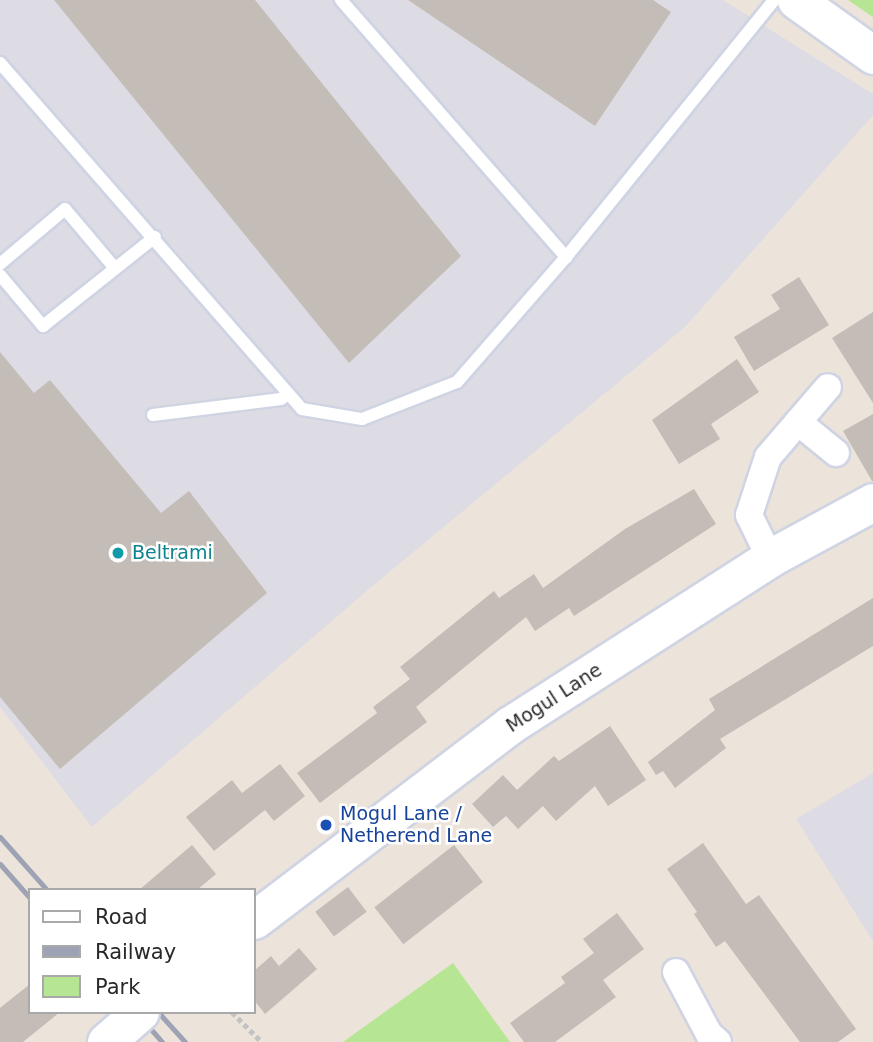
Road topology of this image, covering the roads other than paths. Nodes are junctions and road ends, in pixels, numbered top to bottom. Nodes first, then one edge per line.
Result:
1 (341, 0) edge
2 (775, 0) edge
3 (796, 0) edge
4 (873, 55) edge
5 (0, 63) edge
6 (155, 237) junction
7 (566, 257) junction
8 (0, 264) edge
9 (114, 267) junction
10 (0, 275) edge
11 (828, 387) dead end
12 (288, 394) junction
13 (153, 415) dead end
14 (798, 422) junction
15 (836, 453) dead end
16 (873, 502) edge
17 (770, 558) junction
18 (256, 918) edge
19 (676, 972) dead end
20 (138, 1014) edge
21 (709, 1039) edge
22 (106, 1042) edge

1 - 7 lane
2 - 7 lane
3 - 4 street
5 - 6 lane
6 - 9 lane
6 - 12 lane
7 - 12 lane
8 - 9 lane
9 - 10 lane
11 - 14 street
12 - 13 lane
14 - 15 street
14 - 17 street
16 - 17 street, Mogul Lane
17 - 18 street, Mogul Lane
19 - 21 street
20 - 22 street, bridge

